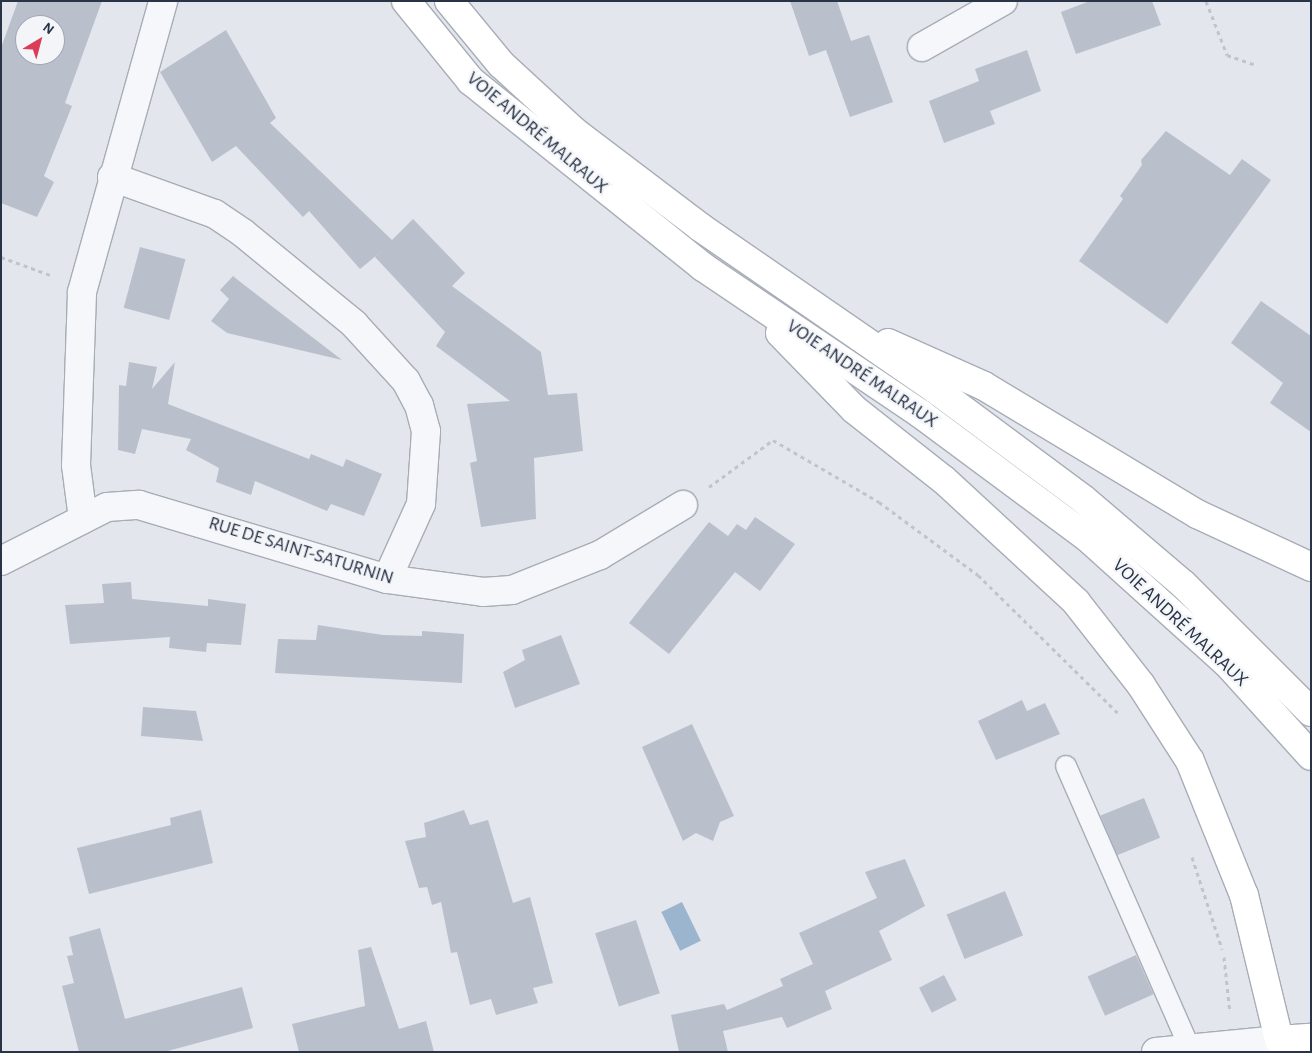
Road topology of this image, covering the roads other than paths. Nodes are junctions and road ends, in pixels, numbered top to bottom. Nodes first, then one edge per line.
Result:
1 (163, 1) edge
2 (406, 1) edge
3 (449, 1) edge
4 (1003, 1) edge
5 (922, 47) dead end
6 (112, 177) junction
7 (703, 267) junction
8 (851, 330) junction
9 (683, 505) road end
10 (83, 519) junction
11 (1, 561) edge
12 (1311, 567) edge
13 (387, 579) junction
14 (1311, 712) edge
15 (1311, 756) edge
16 (1066, 766) dead end
17 (1311, 1038) edge
18 (1282, 1046) edge
19 (1190, 1048) junction
20 (1156, 1052) edge

1 - 6 street
2 - 7 main road, VOIE ANDRÉ MALRAUX
3 - 8 main road, VOIE ANDRÉ MALRAUX
4 - 5 street
6 - 10 street
6 - 13 street
7 - 15 main road, VOIE ANDRÉ MALRAUX
7 - 18 main road
8 - 12 main road
8 - 14 main road, VOIE ANDRÉ MALRAUX
9 - 13 street, RUE DE SAINT-SATURNIN
10 - 11 street, RUE DE SAINT-SATURNIN
10 - 13 street, RUE DE SAINT-SATURNIN
16 - 19 lane
17 - 18 main road
18 - 19 street
19 - 20 street

